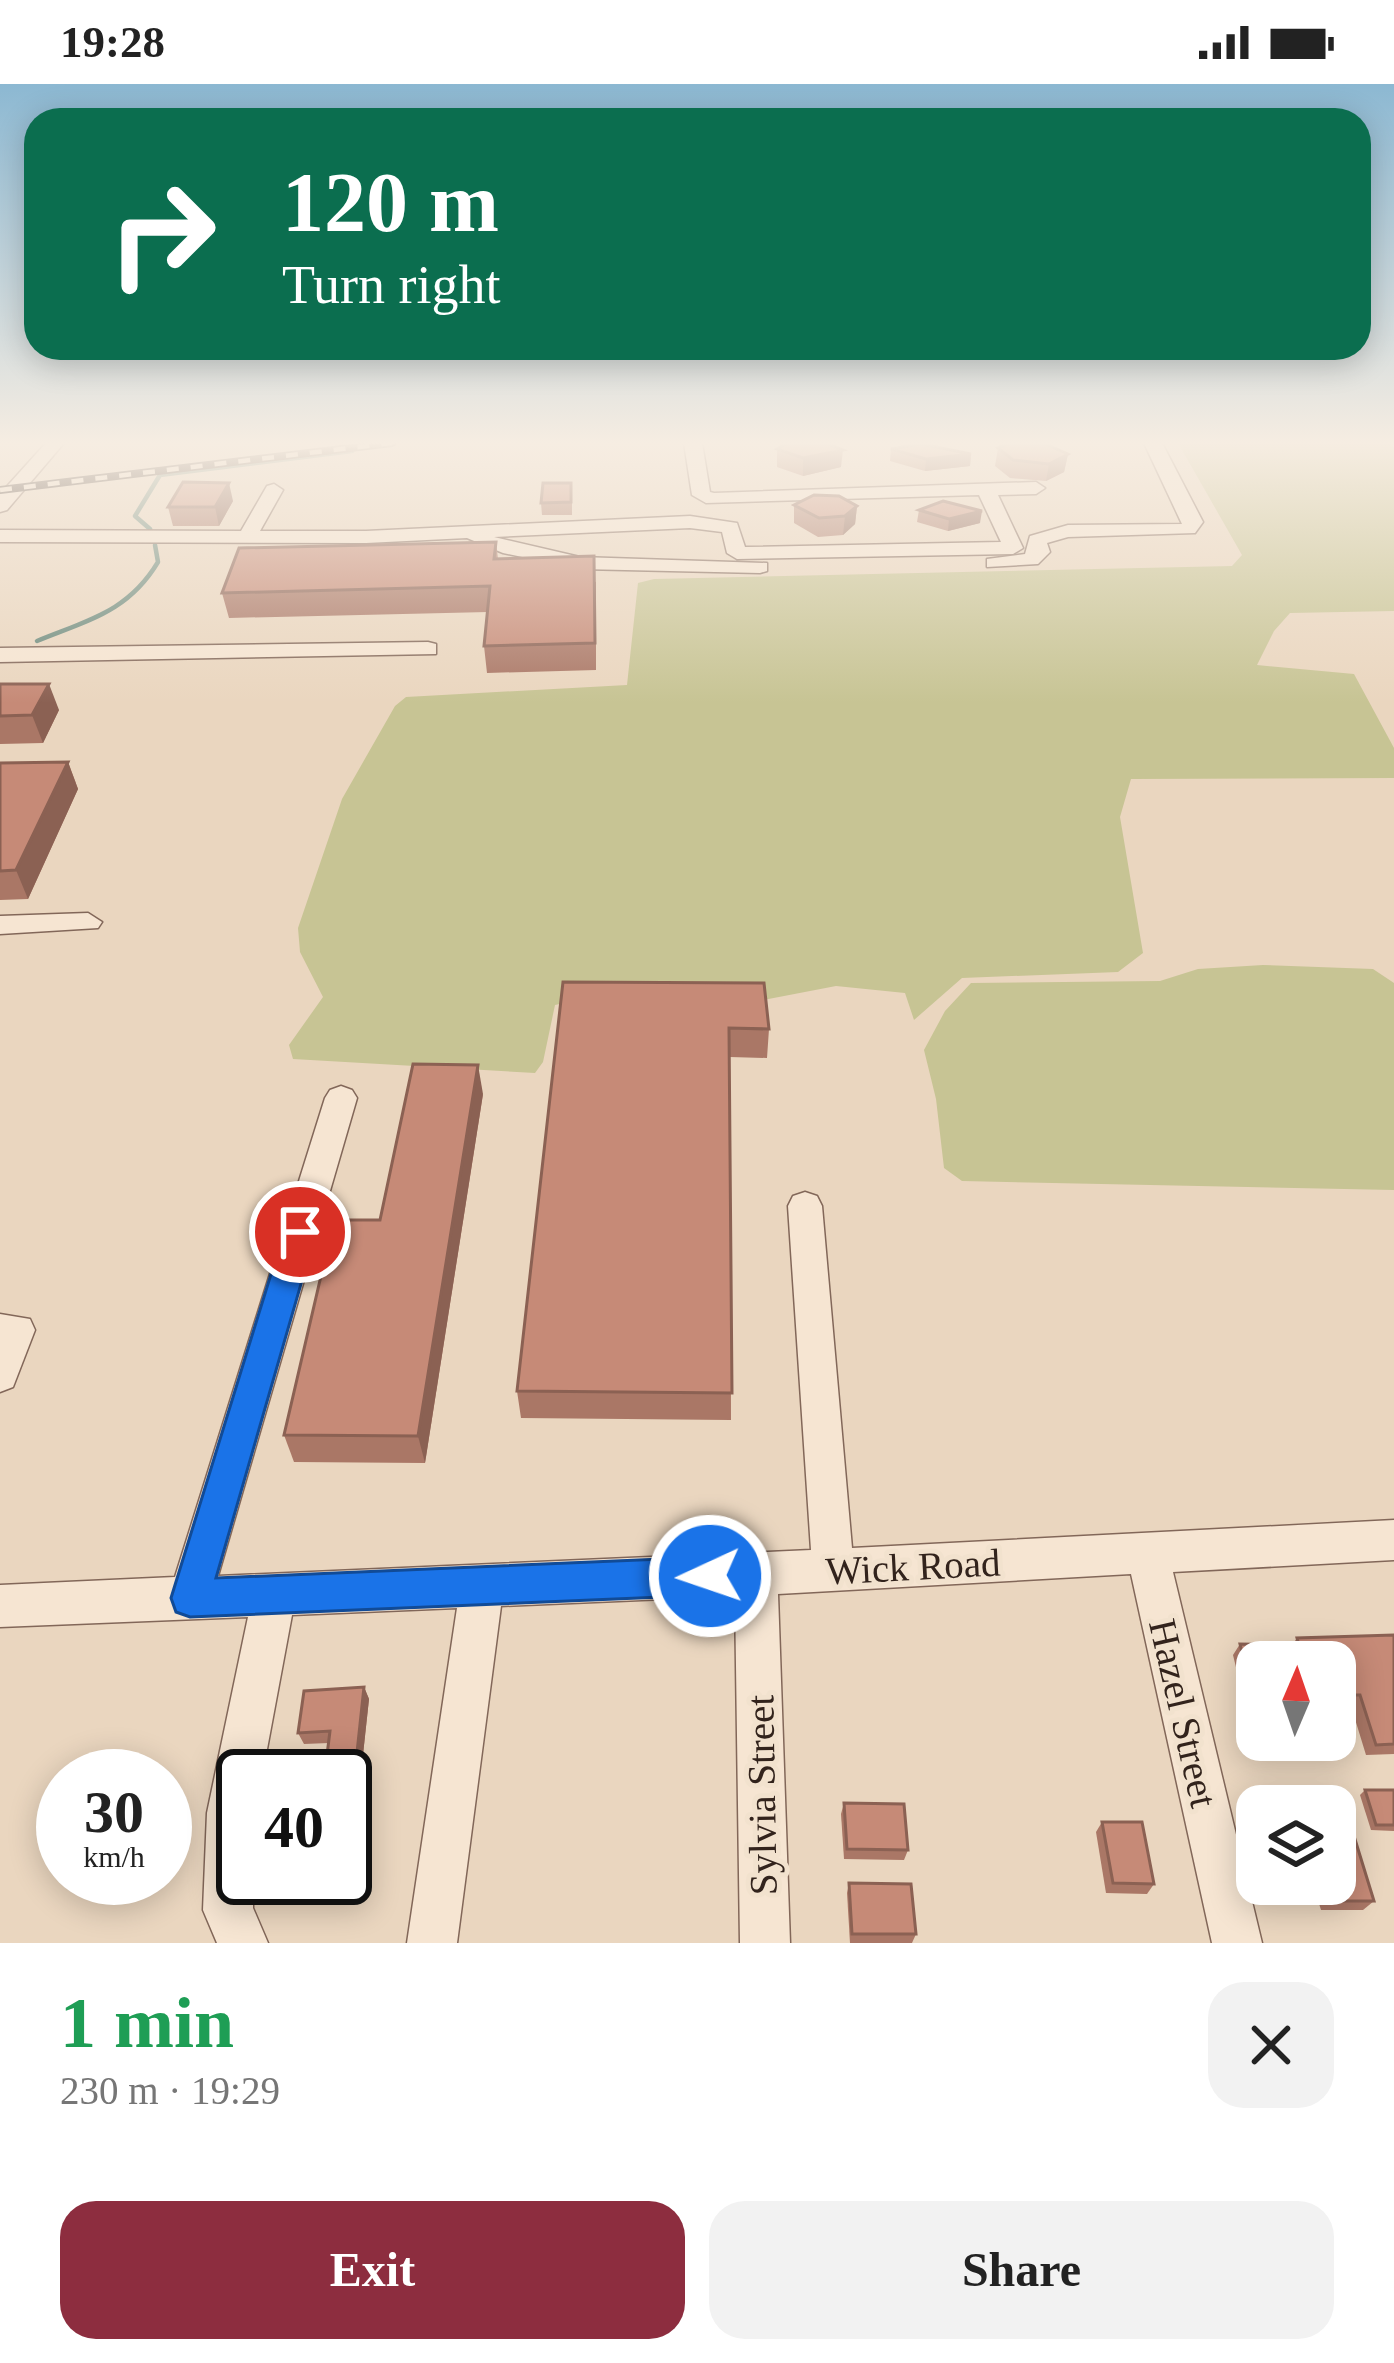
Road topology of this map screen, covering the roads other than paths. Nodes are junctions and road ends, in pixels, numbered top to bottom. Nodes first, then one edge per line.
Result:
1 (252, 530) edge
2 (532, 530) edge
3 (731, 530) edge
4 (1004, 530) edge
5 (1185, 530) edge
6 (466, 533) junction
7 (0, 536) edge
8 (248, 537) junction
9 (428, 649) dead end
10 (0, 655) edge
11 (88, 922) dead end
12 (0, 925) edge
13 (341, 1098) dead end
14 (805, 1206) dead end
15 (0, 1330) edge
16 (0, 1375) edge
17 (1394, 1540) edge
18 (1147, 1553) junction
19 (833, 1570) junction
20 (756, 1574) junction
21 (482, 1586) junction
22 (274, 1594) junction
23 (190, 1598) junction
24 (0, 1606) edge
25 (243, 1943) edge
26 (432, 1943) edge
27 (765, 1943) edge
28 (1237, 1943) edge

1 - 8 street
2 - 6 street
3 - 4 street
5 - 6 street
6 - 8 street
7 - 8 street
9 - 10 street
11 - 12 street
13 - 23 street
14 - 19 street
15 - 16 street
17 - 18 street, Wick Road
18 - 19 street, Wick Road
18 - 28 street, Hazel Street
19 - 20 street, Wick Road
20 - 21 street, Wick Road
20 - 27 street, Sylvia Street
21 - 22 street, Wick Road
21 - 26 street
22 - 23 street, Wick Road
22 - 25 street
23 - 24 street, Wick Road

